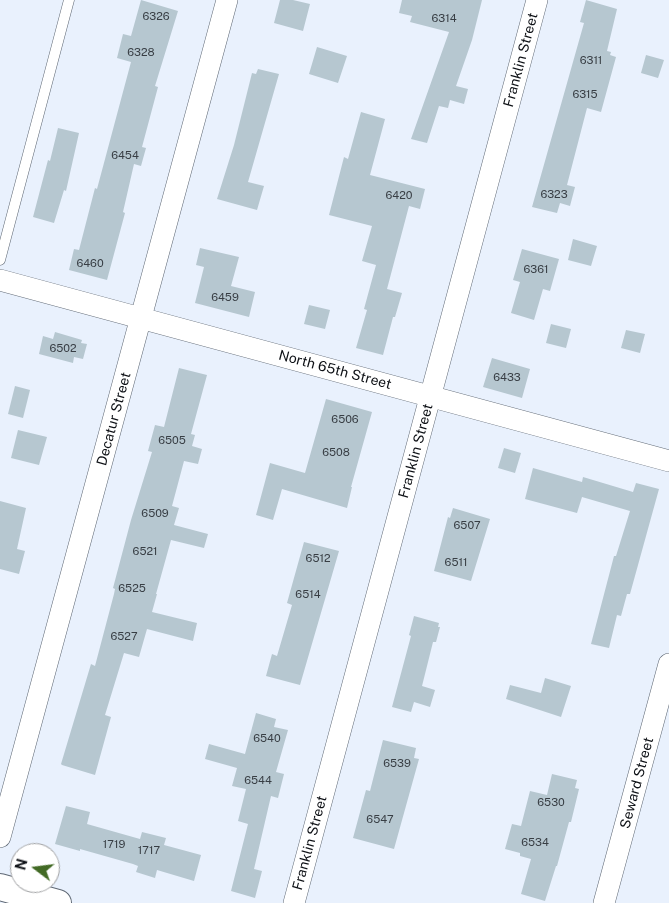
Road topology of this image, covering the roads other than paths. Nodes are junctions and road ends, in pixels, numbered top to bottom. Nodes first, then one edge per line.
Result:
1 (69, 0) edge
2 (227, 0) edge
3 (538, 0) edge
4 (0, 260) edge
5 (0, 280) edge
6 (141, 318) junction
7 (430, 396) junction
8 (669, 461) edge
9 (669, 664) edge
10 (0, 837) edge
11 (0, 887) edge
12 (58, 903) edge
13 (294, 903) edge
14 (604, 903) edge

1 - 4 lane
2 - 6 street, Decatur Street
3 - 7 street, Franklin Street
5 - 6 street, North 65th Street
6 - 7 street, North 65th Street
6 - 10 street, Decatur Street
7 - 8 street, North 65th Street
7 - 13 street, Franklin Street
9 - 14 street, Seward Street
11 - 12 street

